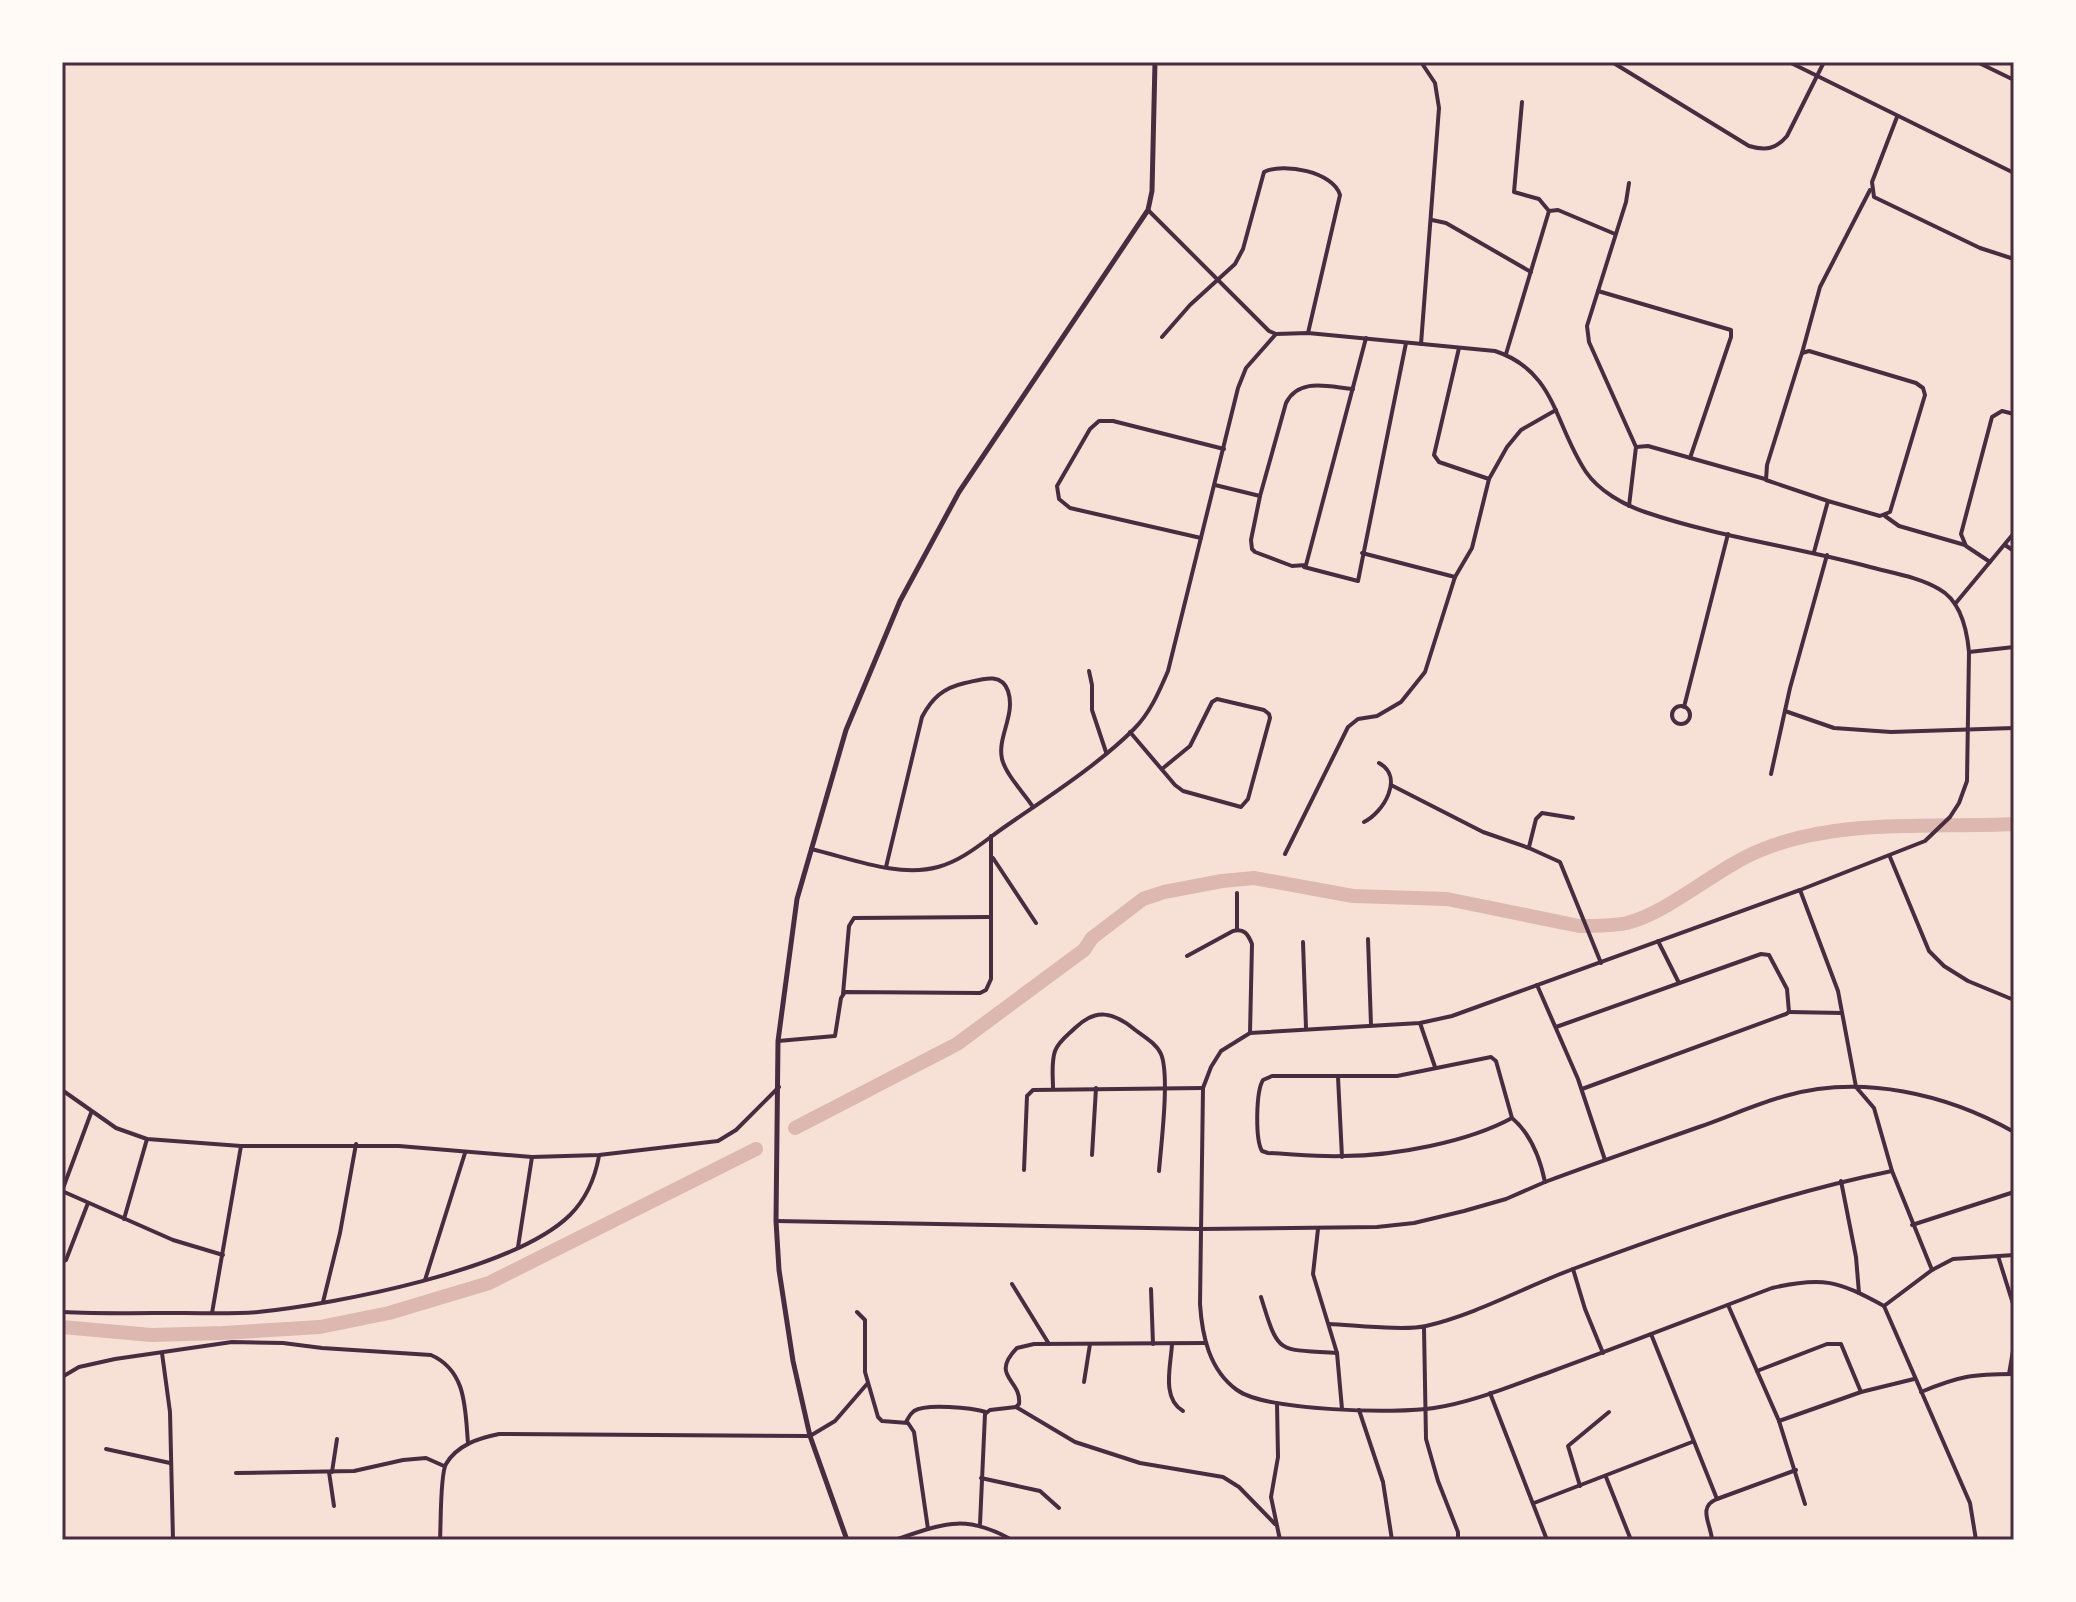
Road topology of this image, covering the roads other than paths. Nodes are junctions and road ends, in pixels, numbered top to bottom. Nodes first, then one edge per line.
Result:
1 (1155, 62) edge
2 (1421, 62) edge
3 (1612, 62) edge
4 (1789, 62) edge
5 (1824, 62) edge
6 (1977, 62) edge
7 (1816, 77) junction
8 (2014, 80) edge
9 (1522, 102) dead end
10 (1897, 117) junction
11 (2014, 173) edge
12 (1629, 183) dead end
13 (1871, 188) junction
14 (1148, 210) junction
15 (1549, 211) junction
16 (1432, 220) junction
17 (1615, 234) junction
18 (2014, 259) edge
19 (1531, 272) junction
20 (1218, 280) junction
21 (1598, 291) junction
22 (1308, 333) junction
23 (1276, 334) junction
24 (1162, 337) dead end
25 (1366, 338) junction
26 (1406, 343) junction
27 (1421, 344) junction
28 (1459, 348) junction
29 (1802, 353) junction
30 (1506, 354) junction
31 (1353, 389) junction
32 (1556, 410) junction
33 (2014, 414) edge
34 (1636, 447) junction
35 (1224, 449) junction
36 (1690, 458) junction
37 (1489, 479) junction
38 (1766, 480) junction
39 (1215, 485) junction
40 (1260, 496) junction
41 (1828, 501) junction
42 (1629, 506) junction
43 (1885, 516) junction
44 (2014, 533) edge
45 (1728, 534) junction
46 (1201, 538) junction
47 (2005, 545) junction
48 (1966, 546) junction
49 (2014, 551) edge
50 (1814, 552) junction
51 (1362, 553) junction
52 (1827, 555) junction
53 (1990, 562) junction
54 (1304, 567) junction
55 (1455, 577) junction
56 (1955, 604) junction
57 (2014, 647) edge
58 (1969, 652) junction
59 (1089, 671) dead end
60 (1684, 707) junction
61 (1785, 711) junction
62 (1969, 728) junction
63 (2014, 728) edge
64 (1130, 732) junction
65 (1106, 752) junction
66 (1379, 763) dead end
67 (1162, 769) junction
68 (1771, 774) dead end
69 (1391, 785) junction
70 (1033, 807) junction
71 (1573, 818) dead end
72 (1364, 822) dead end
73 (991, 836) junction
74 (1529, 848) junction
75 (811, 849) junction
76 (1285, 854) dead end
77 (991, 857) junction
78 (1890, 857) junction
79 (886, 867) junction
80 (1800, 890) junction
81 (1237, 893) dead end
82 (990, 917) junction
83 (1036, 923) dead end
84 (1237, 930) junction
85 (1368, 939) dead end
86 (1658, 941) junction
87 (1303, 942) dead end
88 (1187, 956) dead end
89 (1601, 963) junction
90 (1679, 983) junction
91 (1537, 985) junction
92 (843, 994) junction
93 (2014, 1000) edge
94 (1789, 1012) junction
95 (1842, 1013) junction
96 (1420, 1023) junction
97 (1371, 1025) junction
98 (1556, 1027) junction
99 (1306, 1029) junction
100 (1250, 1033) junction
101 (778, 1041) junction
102 (1435, 1067) junction
103 (1338, 1077) junction
104 (779, 1086) junction
105 (1856, 1087) junction
106 (1053, 1088) junction
107 (1096, 1088) junction
108 (1163, 1088) junction
109 (1203, 1088) junction
110 (1582, 1089) junction
111 (62, 1090) edge
112 (91, 1113) junction
113 (1512, 1118) junction
114 (2014, 1132) edge
115 (147, 1139) junction
116 (356, 1144) junction
117 (241, 1146) junction
118 (465, 1152) junction
119 (599, 1155) junction
120 (1092, 1155) dead end
121 (532, 1157) junction
122 (1342, 1157) junction
123 (1605, 1160) junction
124 (1024, 1170) dead end
125 (1159, 1171) dead end
126 (1892, 1171) junction
127 (1841, 1181) junction
128 (1545, 1182) junction
129 (62, 1191) edge
130 (2014, 1192) edge
131 (88, 1203) junction
132 (124, 1219) junction
133 (776, 1221) junction
134 (1912, 1225) junction
135 (1200, 1229) junction
136 (1318, 1229) junction
137 (518, 1247) junction
138 (223, 1255) junction
139 (1998, 1255) junction
140 (2014, 1255) edge
141 (62, 1262) edge
142 (1573, 1269) junction
143 (1932, 1270) junction
144 (425, 1280) junction
145 (1012, 1284) dead end
146 (1151, 1289) dead end
147 (1859, 1293) junction
148 (1261, 1297) dead end
149 (323, 1302) junction
150 (1728, 1305) junction
151 (1884, 1306) junction
152 (2014, 1307) edge
153 (62, 1312) edge
154 (857, 1312) dead end
155 (212, 1313) junction
156 (1329, 1324) junction
157 (1424, 1327) junction
158 (1651, 1334) junction
159 (1206, 1343) junction
160 (1049, 1344) junction
161 (1090, 1344) junction
162 (1153, 1344) junction
163 (1172, 1344) junction
164 (2014, 1345) edge
165 (162, 1353) junction
166 (1337, 1353) junction
167 (1603, 1353) junction
168 (1757, 1371) junction
169 (2012, 1374) edge
170 (62, 1377) edge
171 (1915, 1379) junction
172 (1084, 1382) dead end
173 (867, 1384) junction
174 (1861, 1392) junction
175 (1921, 1392) junction
176 (1490, 1393) junction
177 (1277, 1403) junction
178 (1016, 1407) junction
179 (1342, 1409) junction
180 (1424, 1409) junction
181 (1359, 1410) junction
182 (1183, 1411) dead end
183 (986, 1412) junction
184 (1609, 1412) dead end
185 (1779, 1421) junction
186 (906, 1422) junction
187 (810, 1436) junction
188 (337, 1439) dead end
189 (1692, 1442) junction
190 (468, 1443) junction
191 (106, 1449) dead end
192 (170, 1463) junction
193 (444, 1466) junction
194 (1796, 1470) junction
195 (331, 1472) junction
196 (236, 1473) dead end
197 (1606, 1477) junction
198 (981, 1478) junction
199 (1580, 1486) junction
200 (1717, 1499) junction
201 (1534, 1503) junction
202 (1805, 1504) dead end
203 (334, 1506) dead end
204 (1059, 1508) dead end
205 (980, 1524) junction
206 (1275, 1524) junction
207 (928, 1529) junction
208 (173, 1540) edge
209 (440, 1540) edge
210 (847, 1540) edge
211 (894, 1540) edge
212 (1012, 1540) edge
213 (1125, 1540) edge
214 (1138, 1540) edge
215 (1280, 1540) edge
216 (1392, 1540) edge
217 (1458, 1540) edge
218 (1547, 1540) edge
219 (1631, 1540) edge
220 (1712, 1540) edge
221 (1976, 1540) edge

1 - 14 street
2 - 16 street
3 - 7 street
4 - 7 street
5 - 7 street
6 - 8 street
7 - 10 street
9 - 15 street
10 - 11 street
10 - 13 street
12 - 17 street
13 - 18 street
13 - 29 street
14 - 20 street
14 - 75 street
15 - 17 street
15 - 19 street
16 - 19 street
16 - 27 street
17 - 21 street
19 - 30 street
20 - 22 street
20 - 23 street
20 - 24 street
21 - 34 street
21 - 36 street
22 - 23 street
22 - 25 street
23 - 35 street
25 - 26 street
25 - 31 street
26 - 27 street
26 - 51 street
27 - 28 street
28 - 30 street
28 - 37 street
29 - 38 street
29 - 43 street
30 - 32 street
31 - 40 street
31 - 54 street
32 - 37 street
32 - 42 street
33 - 48 street
34 - 36 street
34 - 42 street
35 - 39 street
35 - 46 street
36 - 38 street
37 - 55 street
38 - 41 street
39 - 40 street
39 - 46 street
40 - 54 street
41 - 43 street
41 - 50 street
42 - 45 street
43 - 48 street
44 - 47 street
45 - 50 street
45 - 60 street
46 - 64 street
47 - 49 street
47 - 53 street
48 - 53 street
50 - 52 street
51 - 54 street
51 - 55 street
52 - 56 street
52 - 61 street
53 - 56 street
55 - 76 street
56 - 58 street
57 - 58 street
58 - 62 street
59 - 65 street
60 - 60 street
61 - 62 street
61 - 68 street
62 - 63 street
62 - 78 street
64 - 65 street
64 - 67 street
65 - 70 street
66 - 69 street
67 - 67 street
69 - 72 street
69 - 74 street
70 - 73 street
70 - 79 street
71 - 74 street
73 - 77 street
73 - 79 street
74 - 89 street
75 - 79 street
75 - 101 street
77 - 82 street
77 - 83 street
78 - 80 street
78 - 93 street
80 - 86 street
80 - 95 street
81 - 84 street
82 - 92 street
82 - 92 street
84 - 88 street
84 - 100 street
85 - 97 street
86 - 89 street
86 - 90 street
87 - 99 street
89 - 91 street
90 - 94 street
90 - 98 street
91 - 96 street
91 - 98 street
92 - 101 street
94 - 95 street
94 - 110 street
95 - 105 street
96 - 97 street
96 - 102 street
97 - 99 street
98 - 110 street
99 - 100 street
100 - 109 street
101 - 104 street
102 - 103 street
102 - 113 street
103 - 122 street
103 - 122 street
104 - 119 street
104 - 133 street
105 - 114 street
105 - 123 street
105 - 126 street
106 - 107 street
106 - 108 street
106 - 124 street
107 - 108 street
107 - 120 street
108 - 109 street
108 - 125 street
109 - 135 street
110 - 123 street
111 - 112 street
112 - 115 street
112 - 129 street
113 - 122 street
113 - 128 street
115 - 117 street
115 - 132 street
116 - 117 street
116 - 118 street
116 - 149 street
117 - 138 street
118 - 121 street
118 - 144 street
119 - 121 street
119 - 137 street
121 - 137 street
123 - 128 street
126 - 127 street
126 - 134 street
127 - 142 street
127 - 147 street
128 - 136 street
129 - 131 street
130 - 134 street
131 - 132 street
131 - 141 street
132 - 138 street
133 - 135 street
133 - 187 street
134 - 143 street
135 - 136 street
135 - 159 street
136 - 156 street
137 - 144 street
138 - 155 street
139 - 140 street
139 - 143 street
139 - 152 street
142 - 157 street
142 - 167 street
143 - 151 street
144 - 149 street
145 - 160 street
146 - 162 street
147 - 150 street
147 - 151 street
148 - 166 street
149 - 155 street
150 - 158 street
150 - 168 street
151 - 171 street
153 - 155 street
154 - 173 street
156 - 157 street
156 - 166 street
157 - 180 street
158 - 167 street
158 - 189 street
159 - 163 street
159 - 177 street
160 - 161 street
160 - 178 street
161 - 162 street
161 - 172 street
162 - 163 street
163 - 182 street
164 - 169 street
165 - 170 street
165 - 190 street
165 - 192 street
166 - 179 street
167 - 176 street
168 - 174 street
168 - 185 street
169 - 175 street
171 - 174 street
171 - 175 street
173 - 186 street
173 - 187 street
174 - 185 street
175 - 221 street
176 - 180 street
176 - 201 street
177 - 179 street
177 - 206 street
178 - 183 street
178 - 206 street
179 - 181 street
180 - 181 street
180 - 217 street
181 - 216 street
183 - 186 street
183 - 198 street
184 - 199 street
185 - 194 street
186 - 207 street
187 - 190 street
187 - 210 street
188 - 195 street
189 - 197 street
189 - 200 street
190 - 193 street
191 - 192 street
192 - 208 street
193 - 195 street
193 - 209 street
194 - 200 street
194 - 202 street
195 - 196 street
195 - 203 street
197 - 199 street
197 - 219 street
198 - 204 street
198 - 205 street
199 - 201 street
200 - 220 street
201 - 218 street
205 - 207 street
205 - 212 street
206 - 215 street
207 - 211 street
213 - 214 street

